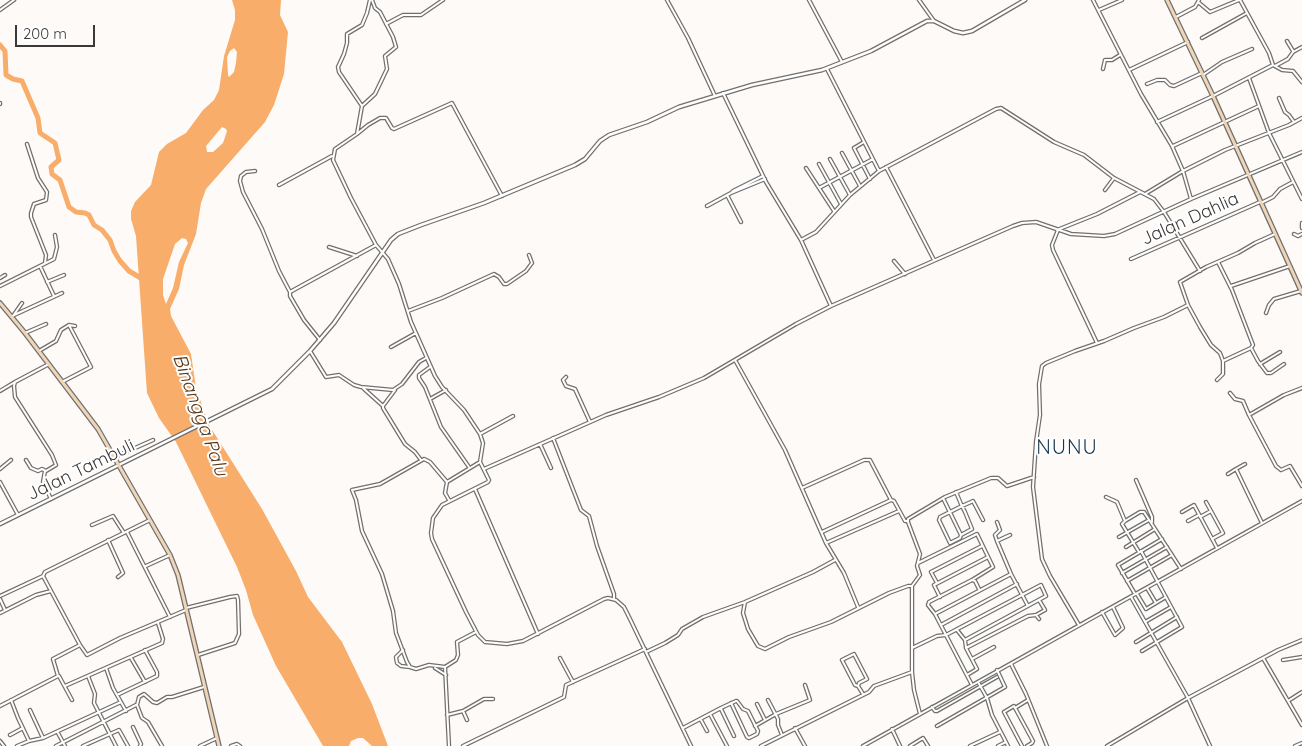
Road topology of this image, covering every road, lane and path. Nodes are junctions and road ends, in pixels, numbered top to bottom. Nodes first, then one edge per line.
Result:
1 (14, 0) edge
2 (371, 0) edge
3 (443, 0) edge
4 (667, 0) edge
5 (809, 0) edge
6 (918, 0) edge
7 (1025, 0) edge
8 (1093, 0) edge
9 (1122, 0) edge
10 (1167, 0) edge
11 (1239, 0) edge
12 (1198, 1) edge
13 (0, 10) edge
14 (1098, 10) junction
15 (1247, 13) junction
16 (1175, 17) junction
17 (934, 21) junction
18 (386, 24) junction
19 (1202, 38) dead end
20 (1288, 41) dead end
21 (1188, 42) junction
22 (1302, 46) edge
23 (1252, 48) dead end
24 (1293, 51) junction
25 (1120, 55) junction
26 (842, 62) junction
27 (1274, 66) junction
28 (826, 68) junction
29 (1103, 69) dead end
30 (1129, 71) junction
31 (1203, 74) junction
32 (1249, 78) junction
33 (1302, 82) edge
34 (1147, 84) dead end
35 (723, 93) junction
36 (715, 96) junction
37 (1213, 96) junction
38 (1278, 98) dead end
39 (362, 106) junction
40 (1259, 106) junction
41 (1302, 118) edge
42 (1157, 122) junction
43 (1225, 122) junction
44 (1294, 122) junction
45 (1269, 133) junction
46 (357, 134) junction
47 (864, 142) junction
48 (27, 144) dead end
49 (1172, 146) junction
50 (1235, 146) junction
51 (1302, 152) edge
52 (842, 153) dead end
53 (333, 156) junction
54 (830, 159) dead end
55 (873, 159) junction
56 (1282, 161) junction
57 (819, 164) dead end
58 (863, 165) junction
59 (886, 167) junction
60 (806, 168) dead end
61 (255, 171) dead end
62 (852, 171) junction
63 (879, 171) junction
64 (1183, 171) junction
65 (1248, 174) junction
66 (840, 177) junction
67 (764, 178) junction
68 (870, 178) junction
69 (1114, 178) junction
70 (1293, 182) junction
71 (830, 183) junction
72 (279, 185) dead end
73 (860, 186) junction
74 (819, 188) junction
75 (1104, 190) dead end
76 (1140, 192) junction
77 (1144, 194) junction
78 (727, 195) junction
79 (850, 195) junction
80 (502, 196) junction
81 (1191, 199) junction
82 (1302, 199) edge
83 (1260, 202) junction
84 (841, 204) junction
85 (707, 206) dead end
86 (834, 212) junction
87 (1164, 212) junction
88 (741, 222) dead end
89 (1302, 223) edge
90 (1302, 228) edge
91 (1057, 230) junction
92 (1275, 234) junction
93 (1294, 234) dead end
94 (1302, 234) edge
95 (55, 235) dead end
96 (1181, 237) junction
97 (801, 240) junction
98 (376, 245) junction
99 (329, 247) dead end
100 (382, 254) junction
101 (529, 255) dead end
102 (357, 256) junction
103 (1131, 259) dead end
104 (894, 261) dead end
105 (934, 261) junction
106 (1218, 262) junction
107 (45, 263) junction
108 (40, 265) junction
109 (1290, 266) junction
110 (1200, 271) junction
111 (64, 274) dead end
112 (905, 274) junction
113 (5, 275) dead end
114 (0, 278) edge
115 (47, 282) junction
116 (0, 286) edge
117 (1231, 286) junction
118 (290, 292) junction
119 (1301, 292) edge
120 (62, 293) dead end
121 (54, 296) junction
122 (22, 303) dead end
123 (0, 304) edge
124 (1188, 305) junction
125 (831, 306) junction
126 (408, 311) junction
127 (1266, 313) dead end
128 (12, 316) junction
129 (46, 324) dead end
130 (69, 325) junction
131 (75, 326) dead end
132 (25, 333) junction
133 (416, 334) junction
134 (320, 340) junction
135 (1097, 343) junction
136 (391, 347) dead end
137 (1251, 348) junction
138 (38, 351) junction
139 (310, 351) junction
140 (1280, 352) dead end
141 (427, 357) junction
142 (736, 360) junction
143 (1224, 362) junction
144 (49, 364) junction
145 (1260, 364) junction
146 (1284, 364) dead end
147 (431, 366) junction
148 (566, 377) dead end
149 (1216, 380) dead end
150 (15, 382) junction
151 (62, 382) junction
152 (362, 387) junction
153 (1302, 388) edge
154 (395, 390) junction
155 (446, 390) junction
156 (0, 391) edge
157 (1230, 393) dead end
158 (430, 399) junction
159 (382, 406) junction
160 (1249, 415) junction
161 (513, 416) dead end
162 (590, 422) junction
163 (480, 434) junction
164 (553, 438) junction
165 (153, 440) dead end
166 (540, 444) junction
167 (115, 457) junction
168 (11, 460) dead end
169 (26, 460) dead end
170 (421, 460) junction
171 (480, 462) junction
172 (1245, 464) dead end
173 (120, 465) junction
174 (468, 467) junction
175 (552, 468) dead end
176 (0, 469) edge
177 (484, 469) junction
178 (1236, 469) junction
179 (46, 470) junction
180 (1228, 474) dead end
181 (1034, 477) junction
182 (1136, 480) dead end
183 (0, 482) edge
184 (447, 482) junction
185 (1302, 486) edge
186 (802, 488) junction
187 (474, 489) junction
188 (956, 492) junction
189 (1106, 497) dead end
190 (943, 498) junction
191 (51, 499) junction
192 (891, 500) junction
193 (449, 501) junction
194 (1302, 501) edge
195 (1206, 502) dead end
196 (962, 506) junction
197 (899, 511) junction
198 (1211, 511) junction
199 (950, 512) junction
200 (1182, 512) dead end
201 (18, 515) junction
202 (1200, 516) junction
203 (151, 520) junction
204 (983, 520) dead end
205 (908, 521) junction
206 (1124, 521) junction
207 (1150, 521) junction
208 (1188, 521) dead end
209 (997, 522) dead end
210 (1262, 523) junction
211 (0, 524) edge
212 (92, 525) dead end
213 (1156, 529) junction
214 (126, 532) junction
215 (822, 532) junction
216 (1127, 533) junction
217 (1010, 535) dead end
218 (961, 536) junction
219 (1119, 537) dead end
220 (1162, 539) junction
221 (1212, 539) junction
222 (108, 540) junction
223 (997, 541) junction
224 (826, 543) junction
225 (1133, 543) junction
226 (982, 546) junction
227 (1126, 547) dead end
228 (1167, 547) junction
229 (1217, 548) junction
230 (1140, 552) junction
231 (170, 555) junction
232 (1172, 555) junction
233 (988, 557) junction
234 (835, 560) junction
235 (1146, 560) junction
236 (918, 563) junction
237 (146, 566) junction
238 (1150, 568) junction
239 (1182, 569) junction
240 (1122, 573) junction
241 (1011, 574) junction
242 (43, 576) junction
243 (118, 577) dead end
244 (972, 580) junction
245 (1127, 581) junction
246 (1158, 582) junction
247 (937, 583) junction
248 (1017, 584) junction
249 (912, 586) junction
250 (1147, 588) junction
251 (980, 590) junction
252 (51, 591) junction
253 (1136, 594) junction
254 (1022, 595) junction
255 (0, 597) edge
256 (940, 597) junction
257 (1131, 597) junction
258 (1166, 597) junction
259 (614, 598) junction
260 (1039, 600) junction
261 (745, 602) junction
262 (1156, 603) junction
263 (1028, 606) junction
264 (858, 607) junction
265 (1113, 607) junction
266 (1171, 607) junction
267 (186, 609) junction
268 (1048, 609) dead end
269 (5, 610) junction
270 (1045, 610) junction
271 (1102, 612) junction
272 (0, 613) edge
273 (935, 614) junction
274 (1036, 615) junction
275 (170, 617) junction
276 (1177, 617) junction
277 (1039, 619) dead end
278 (158, 623) junction
279 (1145, 623) junction
280 (941, 625) junction
281 (1080, 626) junction
282 (957, 630) junction
283 (476, 632) junction
284 (1151, 632) junction
285 (538, 634) junction
286 (946, 635) junction
287 (965, 640) junction
288 (1302, 640) edge
289 (1136, 642) dead end
290 (1156, 643) junction
291 (80, 645) junction
292 (994, 647) dead end
293 (912, 648) junction
294 (966, 648) junction
295 (145, 650) junction
296 (404, 650) junction
297 (645, 651) junction
298 (1142, 651) dead end
299 (196, 655) junction
300 (130, 657) junction
301 (1302, 657) edge
302 (560, 658) dead end
303 (1262, 658) junction
304 (972, 659) junction
305 (1284, 660) dead end
306 (1010, 663) junction
307 (410, 667) junction
308 (434, 667) junction
309 (445, 667) junction
310 (106, 668) junction
311 (998, 670) junction
312 (912, 672) junction
313 (446, 675) junction
314 (966, 675) junction
315 (59, 676) junction
316 (88, 676) junction
317 (997, 677) dead end
318 (145, 682) junction
319 (573, 682) junction
320 (978, 682) junction
321 (805, 685) dead end
322 (972, 685) junction
323 (65, 686) junction
324 (858, 686) junction
325 (980, 686) junction
326 (204, 687) junction
327 (1302, 692) edge
328 (863, 694) junction
329 (117, 695) junction
330 (987, 698) junction
331 (1188, 698) junction
332 (493, 699) dead end
333 (12, 700) junction
334 (72, 700) dead end
335 (768, 700) dead end
336 (1028, 700) junction
337 (1288, 701) junction
338 (121, 702) junction
339 (731, 704) junction
340 (758, 704) dead end
341 (0, 705) edge
342 (137, 705) junction
343 (932, 707) junction
344 (721, 708) junction
345 (1015, 708) junction
346 (30, 710) dead end
347 (126, 711) junction
348 (463, 711) junction
349 (99, 713) junction
350 (710, 714) junction
351 (776, 714) junction
352 (920, 714) junction
353 (447, 715) junction
354 (700, 719) junction
355 (467, 720) dead end
356 (765, 720) junction
357 (105, 722) junction
358 (1302, 725) edge
359 (755, 726) junction
360 (937, 726) dead end
361 (133, 727) dead end
362 (23, 728) junction
363 (683, 728) junction
364 (796, 728) junction
365 (892, 729) junction
366 (1000, 731) junction
367 (58, 732) junction
368 (706, 732) dead end
369 (110, 734) junction
370 (10, 735) dead end
371 (782, 735) junction
372 (734, 736) dead end
373 (43, 738) junction
374 (217, 738) junction
375 (0, 741) edge
376 (29, 741) junction
377 (63, 742) junction
378 (1006, 742) junction
379 (1302, 743) edge
380 (914, 745) edge
381 (4, 746) edge
382 (17, 746) edge
383 (31, 746) edge
384 (56, 746) edge
385 (65, 746) edge
386 (83, 746) edge
387 (116, 746) edge
388 (128, 746) edge
389 (140, 746) edge
390 (162, 746) edge
391 (200, 746) edge
392 (219, 746) edge
393 (231, 746) edge
394 (240, 746) edge
395 (449, 746) edge
396 (463, 746) edge
397 (691, 746) edge
398 (727, 746) edge
399 (761, 746) edge
400 (805, 746) edge
401 (863, 746) edge
402 (900, 746) edge
403 (910, 746) edge
404 (928, 746) edge
405 (970, 746) edge
406 (998, 746) edge
407 (1008, 746) edge
408 (1022, 746) edge
409 (1027, 746) edge
410 (1047, 746) edge
411 (1107, 746) edge
412 (1210, 746) edge
413 (1296, 746) edge

1 - 13 street
2 - 18 street
2 - 39 street
3 - 18 street
4 - 36 street
5 - 26 street
6 - 17 street
7 - 17 street
8 - 14 street
9 - 14 street
10 - 16 main road
11 - 12 street
11 - 15 street
12 - 16 street
14 - 25 street
15 - 19 street
15 - 27 street
16 - 21 main road
17 - 26 street, Jalan Tambuli
18 - 39 street
20 - 24 street
21 - 30 street
21 - 31 main road
22 - 24 street
23 - 31 street
24 - 27 street
25 - 29 street
25 - 30 street
26 - 28 street, Jalan Tambuli
27 - 32 street
27 - 33 street
28 - 35 street, Jalan Tambuli
28 - 47 street
30 - 42 street
31 - 34 street
31 - 37 main road
32 - 37 street
32 - 40 street
35 - 36 street, Jalan Tambuli
35 - 67 street
36 - 80 street, Jalan Tambuli
37 - 42 street
37 - 43 main road
38 - 44 street
39 - 46 street
40 - 43 street
40 - 45 street
41 - 44 street
42 - 49 street
43 - 49 street
43 - 50 main road
44 - 45 street
45 - 50 street
45 - 56 street
46 - 53 street
46 - 80 street
47 - 55 street
47 - 58 street
48 - 107 street
49 - 64 street
50 - 64 street
50 - 65 main road
51 - 56 street
52 - 62 street
53 - 72 street
53 - 98 street
54 - 66 street
55 - 58 street
55 - 63 street
56 - 65 street
56 - 70 street
57 - 71 street
58 - 62 street
58 - 68 street
59 - 63 street
59 - 69 street
59 - 105 street
60 - 74 street
61 - 118 street
62 - 66 street
62 - 73 street
63 - 68 street
64 - 77 street
64 - 81 street
65 - 81 street
65 - 83 main road
66 - 71 street
66 - 79 street
67 - 78 street
67 - 97 street
68 - 73 street
69 - 75 street
69 - 76 street
70 - 82 street
70 - 83 street, Jalan Dahlia
71 - 74 street
71 - 84 street
73 - 79 street
74 - 86 street
76 - 77 street
76 - 91 street
77 - 87 street
78 - 85 street
78 - 88 street
79 - 84 street
80 - 100 street, Jalan Tambuli
81 - 87 street
83 - 92 main road
83 - 96 street, Jalan Dahlia
84 - 86 street
86 - 97 street
87 - 91 street
87 - 96 street
89 - 90 street
91 - 105 street
91 - 135 street
92 - 106 street
92 - 109 main road
93 - 94 street
95 - 107 street
96 - 103 street, Jalan Dahlia
96 - 110 street
97 - 125 street
98 - 100 street
98 - 102 street
99 - 102 street
100 - 126 street
100 - 134 street, Jalan Tambuli
101 - 126 street
102 - 118 street
104 - 112 street
105 - 112 street
106 - 110 street
106 - 117 street
107 - 108 street
108 - 115 street
108 - 116 street
109 - 117 street
109 - 119 main road
110 - 124 street
111 - 115 street
112 - 125 street
113 - 114 street
115 - 121 street
117 - 137 street
118 - 134 street
119 - 127 street
120 - 121 street
121 - 128 street
122 - 128 street
123 - 128 main road
124 - 135 street
124 - 143 street
125 - 142 street
126 - 133 street
128 - 132 main road
129 - 132 street
130 - 131 street
130 - 138 street
130 - 151 street
132 - 138 main road
133 - 136 street
133 - 141 street
134 - 139 street, Jalan Tambuli
135 - 181 street
137 - 143 street
137 - 145 street
138 - 144 main road
139 - 152 street
139 - 173 street, Jalan Tambuli
140 - 145 street
141 - 147 street
141 - 154 street
142 - 162 street
142 - 186 street
143 - 149 street
144 - 150 street
144 - 151 main road
145 - 146 street
147 - 155 street
147 - 158 street
148 - 162 street
150 - 156 street
150 - 179 street
151 - 167 main road
152 - 154 street
152 - 159 street
153 - 160 street
154 - 159 street
155 - 158 street
155 - 163 street
157 - 160 street
158 - 174 street
159 - 170 street
160 - 185 street
161 - 163 street
162 - 164 street
163 - 171 street
164 - 166 street
164 - 259 street
165 - 167 street
166 - 175 street
166 - 177 street
167 - 173 main road
168 - 176 street
169 - 179 street
170 - 184 street
170 - 296 street
171 - 174 street
171 - 177 street
172 - 178 street
173 - 191 street, Jalan Tambuli
173 - 203 main road
174 - 184 street
177 - 187 street
178 - 180 street
178 - 210 street
179 - 191 street
181 - 188 street
181 - 281 street
182 - 207 street
183 - 201 street
184 - 193 street
186 - 192 street
186 - 215 street
187 - 193 street
187 - 285 street
188 - 190 street
188 - 196 street
189 - 206 street
190 - 199 street
190 - 205 street
191 - 201 street, Jalan Tambuli
192 - 197 street
192 - 215 street
193 - 283 street
194 - 210 street
195 - 198 street
196 - 199 street
196 - 204 street
196 - 218 street
197 - 205 street
197 - 224 street
198 - 202 street
198 - 221 street
199 - 218 street
199 - 218 street
200 - 202 street
201 - 211 street, Jalan Tambuli
202 - 208 street
202 - 221 street
203 - 214 street
203 - 231 main road
205 - 236 street
206 - 207 street
206 - 216 street
207 - 213 street
207 - 216 street
209 - 223 street
210 - 229 street
212 - 214 street
213 - 220 street
213 - 225 street
214 - 222 street
214 - 237 street
215 - 224 street
216 - 219 street
216 - 225 street
217 - 223 street
220 - 228 street
220 - 230 street
221 - 229 street
222 - 242 street
222 - 243 street
223 - 241 street
224 - 234 street
225 - 227 street
225 - 230 street
226 - 233 street
226 - 236 street
226 - 247 street
228 - 232 street
228 - 235 street
229 - 239 street
230 - 235 street
230 - 240 street
231 - 237 street
231 - 267 main road
232 - 238 street
232 - 239 street
233 - 244 street
233 - 247 street
234 - 261 street
234 - 264 street
235 - 238 street
235 - 240 street
236 - 249 street
237 - 275 street
238 - 245 street
238 - 246 street
239 - 246 street
240 - 245 street
241 - 248 street
241 - 251 street
242 - 252 street
242 - 255 street
244 - 251 street
244 - 256 street
245 - 253 street
246 - 250 street
246 - 258 street
247 - 256 street
248 - 254 street
248 - 280 street
249 - 264 street
249 - 293 street
250 - 253 street
250 - 262 street
251 - 273 street
252 - 269 street
252 - 291 street
253 - 257 street
253 - 262 street
254 - 260 street
254 - 263 street
254 - 282 street
255 - 269 street
256 - 273 street
257 - 265 street
257 - 279 street
258 - 262 street
258 - 266 street
259 - 285 street
259 - 297 street
260 - 263 street
260 - 270 street
261 - 264 street
261 - 297 street
263 - 287 street
265 - 271 street
265 - 271 street
266 - 276 street
266 - 279 street
267 - 275 street
267 - 299 main road
267 - 299 street
268 - 270 street
269 - 272 street
270 - 274 street
271 - 281 street
273 - 280 street
274 - 277 street
274 - 294 street
275 - 278 street
276 - 284 street
276 - 290 street
278 - 291 street
278 - 295 street
279 - 284 street
280 - 286 street
281 - 306 street
282 - 286 street
282 - 287 street
283 - 285 street
283 - 309 street
284 - 289 street
284 - 290 street
286 - 293 street
286 - 314 street
287 - 294 street
288 - 303 street
290 - 298 street
290 - 331 street
291 - 315 street
292 - 304 street
293 - 312 street
294 - 304 street
295 - 300 street
295 - 318 street
296 - 307 street
296 - 307 street
297 - 319 street
297 - 363 street
299 - 326 main road
300 - 310 street
300 - 318 street
301 - 305 street
302 - 319 street
303 - 331 street
303 - 337 street
304 - 314 street
306 - 311 street
306 - 336 street
307 - 308 street
308 - 309 street
308 - 313 street
309 - 313 street
310 - 316 street
310 - 329 street
311 - 320 street
311 - 330 street
312 - 328 street
312 - 352 street
313 - 353 street
314 - 322 street
315 - 323 street
315 - 333 street
316 - 323 street
316 - 349 street
317 - 325 street
318 - 329 street
319 - 396 street
320 - 322 street
320 - 325 street
321 - 351 street
322 - 343 street
323 - 334 street
324 - 324 street
324 - 328 street
325 - 330 street
325 - 343 street
326 - 342 street
326 - 374 main road
327 - 337 street
328 - 364 street
329 - 338 street
330 - 360 street
330 - 366 street
331 - 411 street
331 - 412 street
332 - 348 street
333 - 341 street
333 - 362 street
335 - 351 street
336 - 345 street
336 - 410 street
337 - 358 street
338 - 347 street
338 - 349 street
339 - 344 street
339 - 359 street
339 - 359 street
340 - 356 street
342 - 347 street
342 - 390 street
343 - 352 street
344 - 350 street
344 - 372 street
345 - 408 street
345 - 409 street
346 - 373 street
347 - 357 street
348 - 353 street
348 - 355 street
349 - 357 street
349 - 367 street
350 - 354 street
350 - 398 street
351 - 356 street
351 - 371 street
352 - 365 street
353 - 395 street
354 - 363 street
354 - 368 street
356 - 359 street
357 - 369 street
357 - 377 street
361 - 389 street
362 - 370 street
362 - 376 street
363 - 397 street
364 - 371 street
364 - 400 street
365 - 401 street
365 - 402 street
366 - 378 street
366 - 405 street
367 - 373 street
367 - 377 street
369 - 386 street
369 - 387 street
369 - 388 street
371 - 399 street
373 - 376 street
374 - 391 street
374 - 392 main road
375 - 381 street
376 - 382 street
376 - 383 street
377 - 384 street
377 - 385 street
378 - 406 street
378 - 407 street
379 - 413 street
380 - 403 street
380 - 404 street
393 - 394 street

